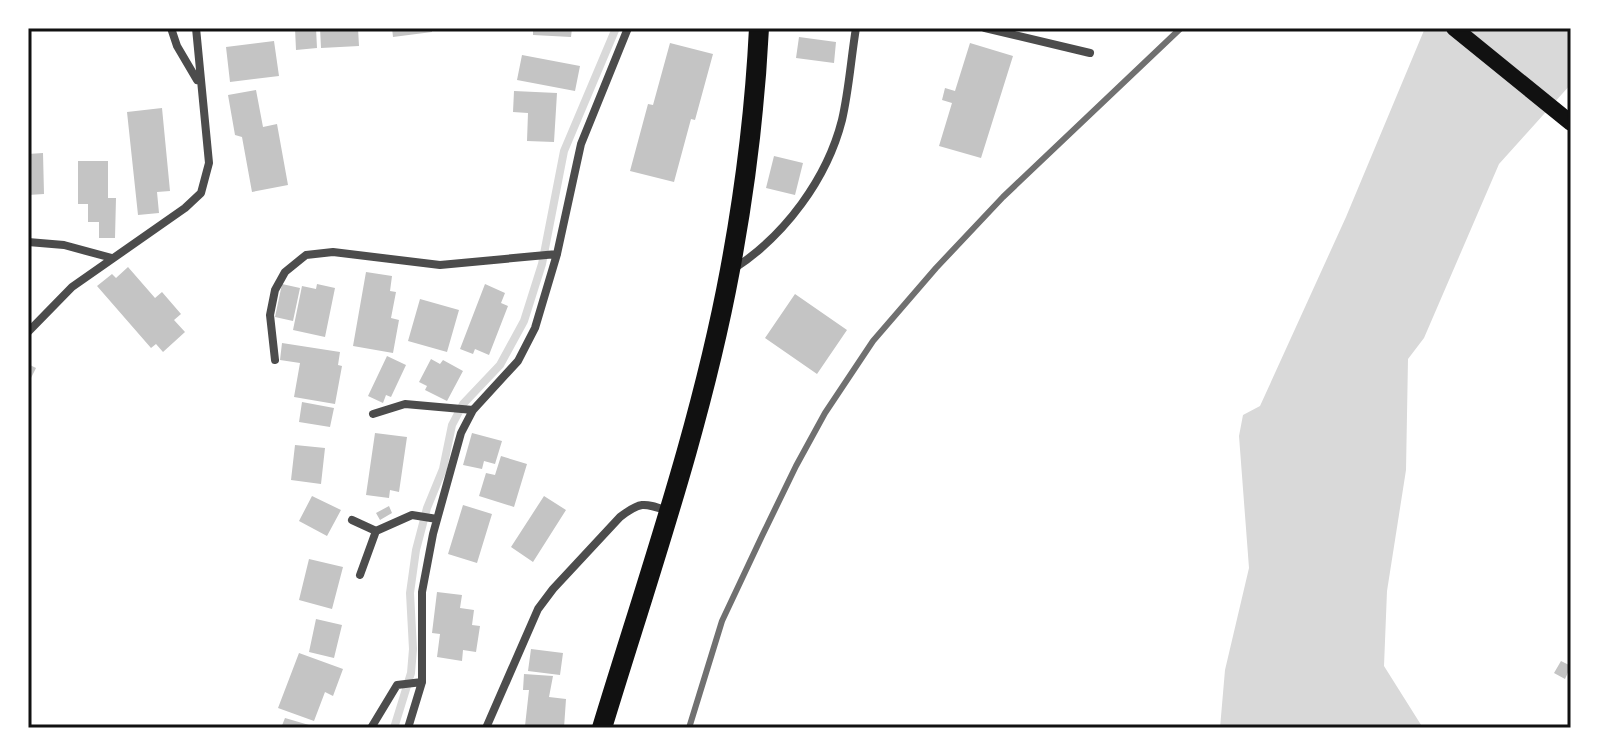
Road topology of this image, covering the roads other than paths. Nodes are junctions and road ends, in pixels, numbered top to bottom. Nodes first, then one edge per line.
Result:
1 (171, 28) edge
2 (196, 28) edge
3 (628, 28) edge
4 (759, 28) edge
5 (856, 28) edge
6 (985, 28) edge
7 (1454, 28) edge
8 (1090, 53) dead end
9 (200, 84) junction
10 (1571, 123) edge
11 (28, 242) edge
12 (557, 254) junction
13 (112, 258) junction
14 (730, 271) junction
15 (28, 332) edge
16 (275, 360) dead end
17 (473, 410) junction
18 (373, 414) dead end
19 (669, 511) junction
20 (437, 519) junction
21 (352, 520) dead end
22 (376, 531) junction
23 (360, 575) dead end
24 (422, 682) junction
25 (371, 728) edge
26 (408, 728) edge
27 (486, 728) edge
28 (602, 728) edge

1 - 9 street
2 - 9 street
3 - 12 street
4 - 14 highway
5 - 14 street
6 - 8 street
7 - 10 main road
9 - 13 street
11 - 13 street
12 - 16 street
12 - 17 street
13 - 15 street
14 - 19 highway
17 - 18 street
17 - 20 street
19 - 27 street
19 - 28 highway
20 - 22 street
20 - 24 street
21 - 22 street
22 - 23 street
24 - 25 street
24 - 26 street

